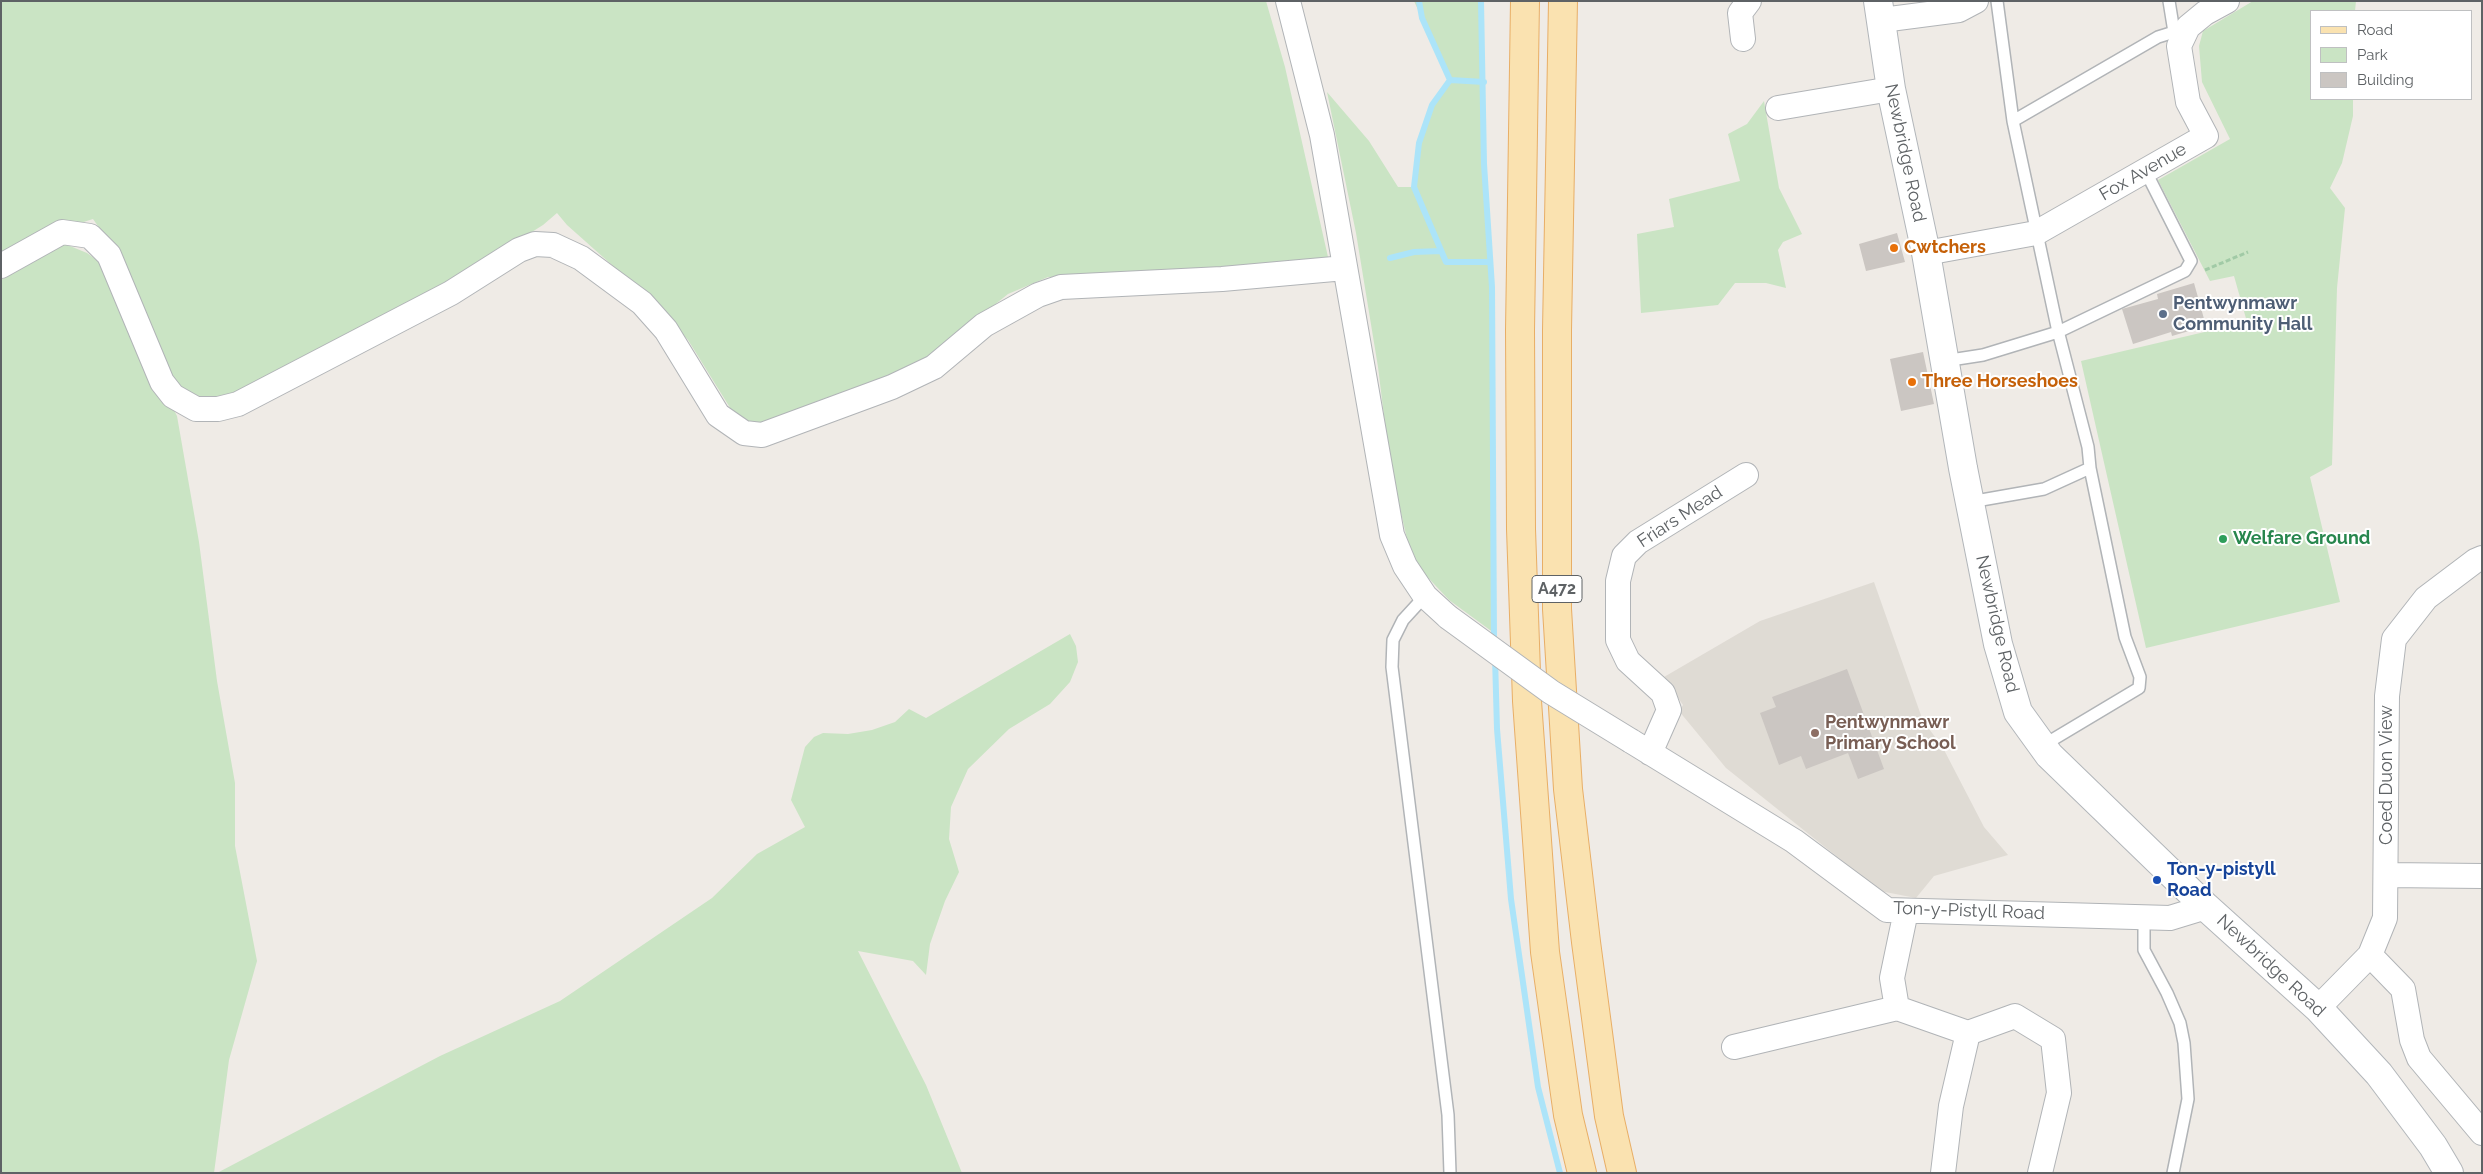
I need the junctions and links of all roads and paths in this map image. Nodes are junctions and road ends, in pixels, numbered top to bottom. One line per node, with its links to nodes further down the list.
1 (1288, 1): 21 (street, Ton-y-Pistyll Road)
2 (1525, 1): 43 (main road, A472)
3 (1563, 1): 44 (main road, A472)
4 (1749, 1): 11 (street)
5 (1976, 1): 9 (street)
6 (1997, 1): 14 (lane)
7 (2169, 1): 10 (lane)
8 (2227, 1): 10 (street)
9 (1880, 11): 12 (street, Newbridge Road)
10 (2181, 30): 14 (lane); 15 (street, Fox Avenue)
11 (1743, 39)
12 (1891, 89): 13 (street); 18 (street, Newbridge Road)
13 (1778, 108)
14 (2013, 122): 16 (lane)
15 (2145, 170): 16 (street, Fox Avenue); 20 (lane)
16 (2036, 233): 18 (street, Fox Avenue); 22 (lane)
17 (2248, 252): 20 (path)
18 (1926, 253): 23 (street, Newbridge Road)
19 (1, 266): 21 (street)
20 (2188, 267): 22 (lane)
21 (1345, 268): 28 (street, Ton-y-Pistyll Road)
22 (2058, 332): 23 (lane); 24 (lane)
23 (1944, 361): 26 (street, Newbridge Road)
24 (2090, 468): 26 (lane); 29 (lane)
25 (1746, 475): 30 (street, Friars Mead)
26 (1970, 502): 29 (street, Newbridge Road)
27 (2482, 558): 31 (street, Coed Duon View)
28 (1425, 596): 30 (street, Ton-y-Pistyll Road, bridge); 42 (lane)
29 (2042, 746): 33 (street, Newbridge Road)
30 (1641, 747): 34 (street, Ton-y-Pistyll Road)
31 (2387, 875): 32 (street); 36 (street, Coed Duon View)
32 (2482, 876)
33 (2206, 907): 35 (street, Ton-y-Pistyll Road); 38 (street, Newbridge Road)
34 (1906, 911): 35 (street, Ton-y-Pistyll Road); 37 (street)
35 (2144, 917): 47 (lane)
36 (2370, 955): 38 (street, Coed Duon View); 41 (street)
37 (1897, 1008): 39 (street); 40 (street)
38 (2318, 1008): 48 (street, Newbridge Road)
39 (1968, 1033): 45 (street); 46 (street)
40 (1734, 1047)
41 (2482, 1133)
42 (1450, 1173)
43 (1582, 1173)
44 (1622, 1173)
45 (1943, 1173)
46 (2040, 1173)
47 (2173, 1173)
48 (2449, 1173)

